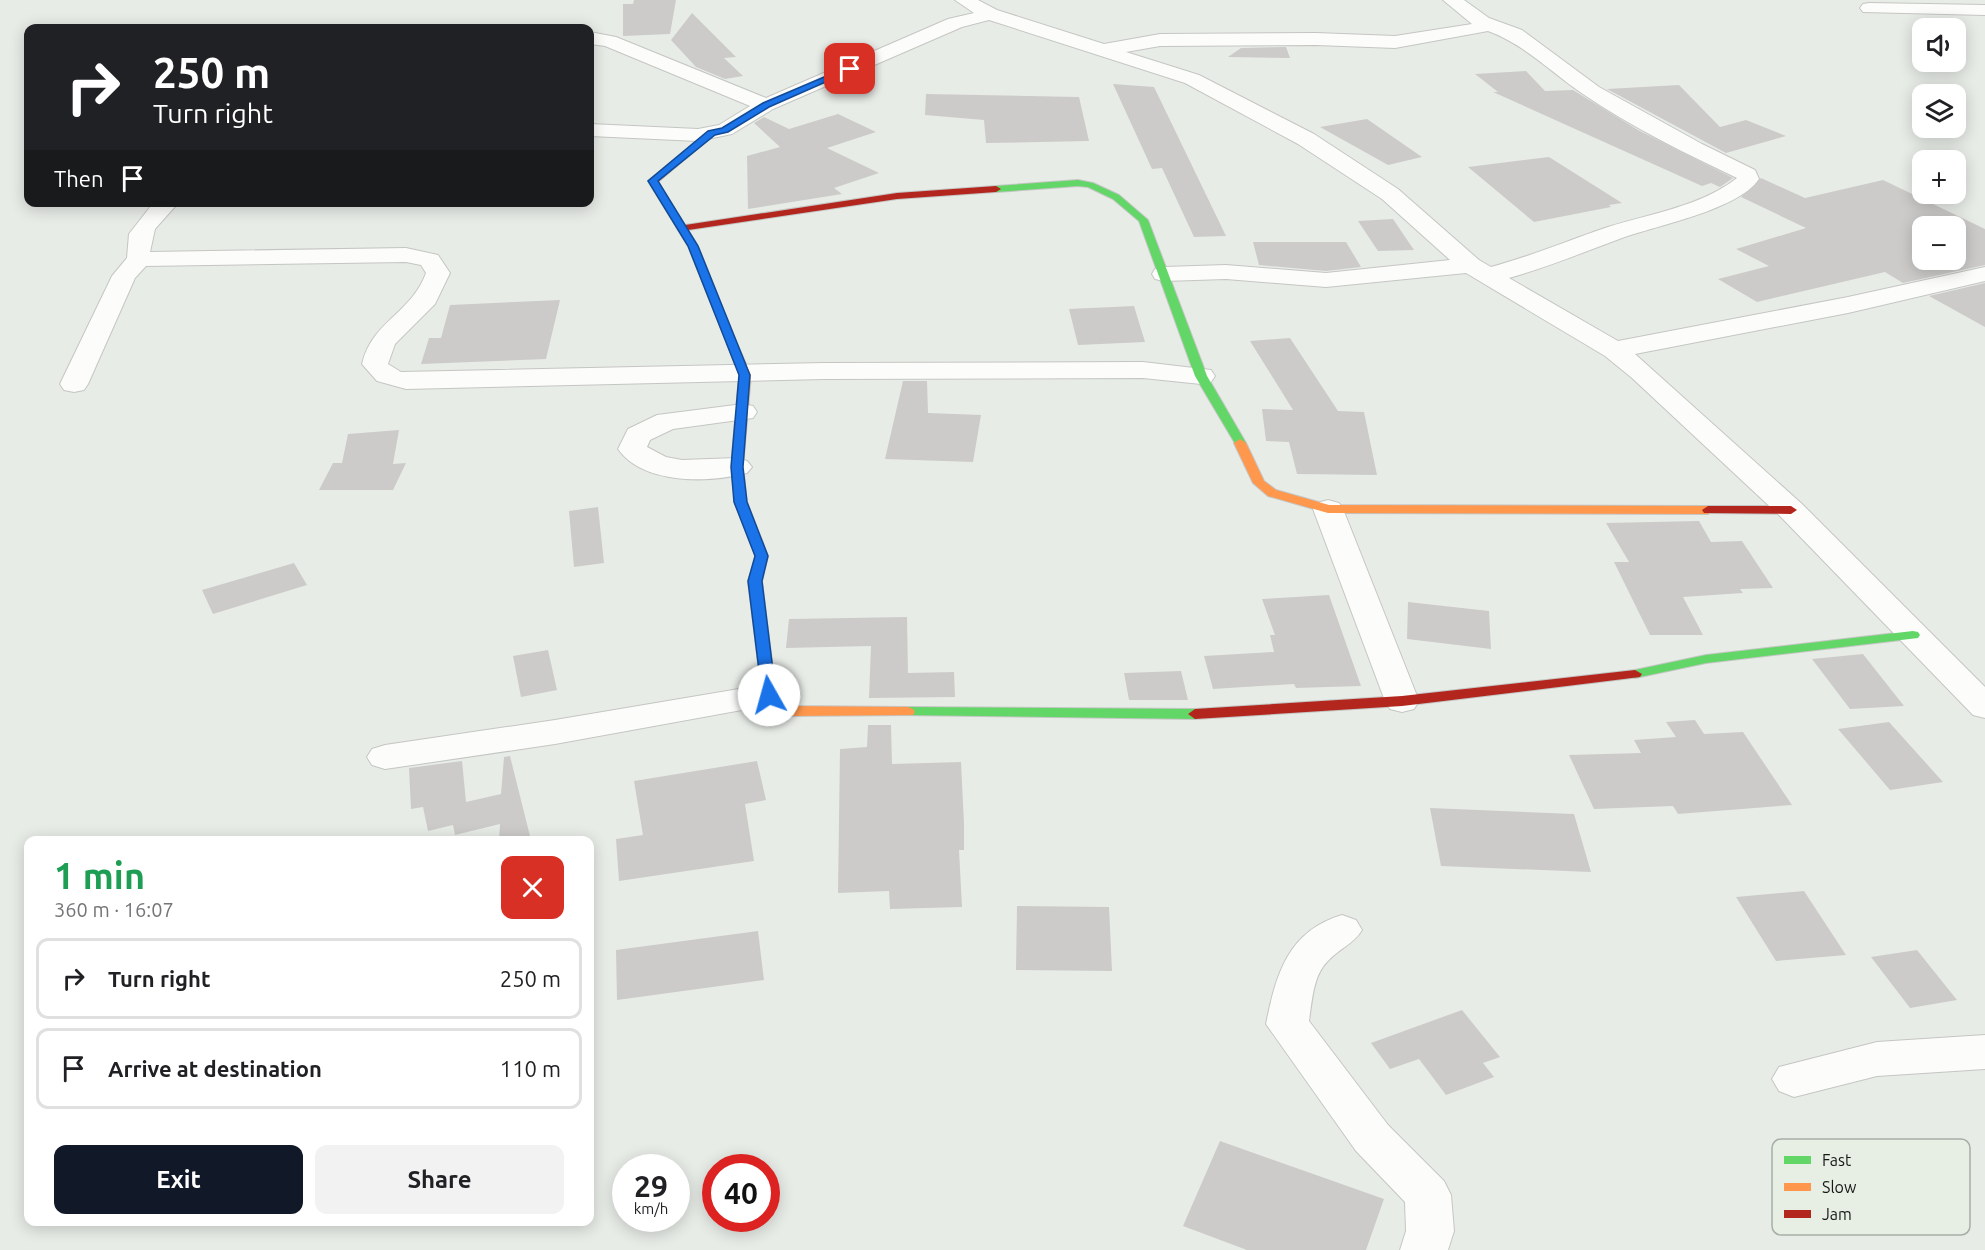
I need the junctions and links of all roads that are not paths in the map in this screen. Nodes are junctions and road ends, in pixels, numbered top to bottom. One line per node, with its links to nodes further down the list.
1 (1452, 0): 5 (street)
2 (978, 5): 7 (street); 8 (street)
3 (1869, 8): 4 (street)
4 (1985, 10)
5 (1482, 22): 7 (street); 14 (street)
6 (594, 39): 8 (street)
7 (1100, 50): 14 (street)
8 (766, 105): 10 (street)
9 (594, 130): 10 (street)
10 (712, 133): 12 (street)
11 (164, 207): 13 (street)
12 (682, 228): 15 (street); 18 (street)
13 (139, 260): 18 (street); 20 (street)
14 (1478, 270): 15 (street); 17 (street)
15 (1164, 274): 19 (street)
16 (1985, 274): 17 (street)
17 (1614, 350): 24 (street)
18 (745, 375): 19 (street); 21 (street)
19 (1201, 376): 23 (street)
20 (74, 384)
21 (743, 412): 22 (street); 22 (street)
22 (737, 467): 26 (street)
23 (1328, 509): 24 (street); 27 (street)
24 (1791, 510): 25 (street)
25 (1913, 635): 27 (street); 28 (street)
26 (769, 695): 27 (street); 29 (street)
27 (1402, 701)
28 (1985, 707)
29 (385, 757)
30 (1342, 930): 33 (street)
31 (1985, 1052): 32 (street)
32 (1794, 1079)
33 (1424, 1250)

